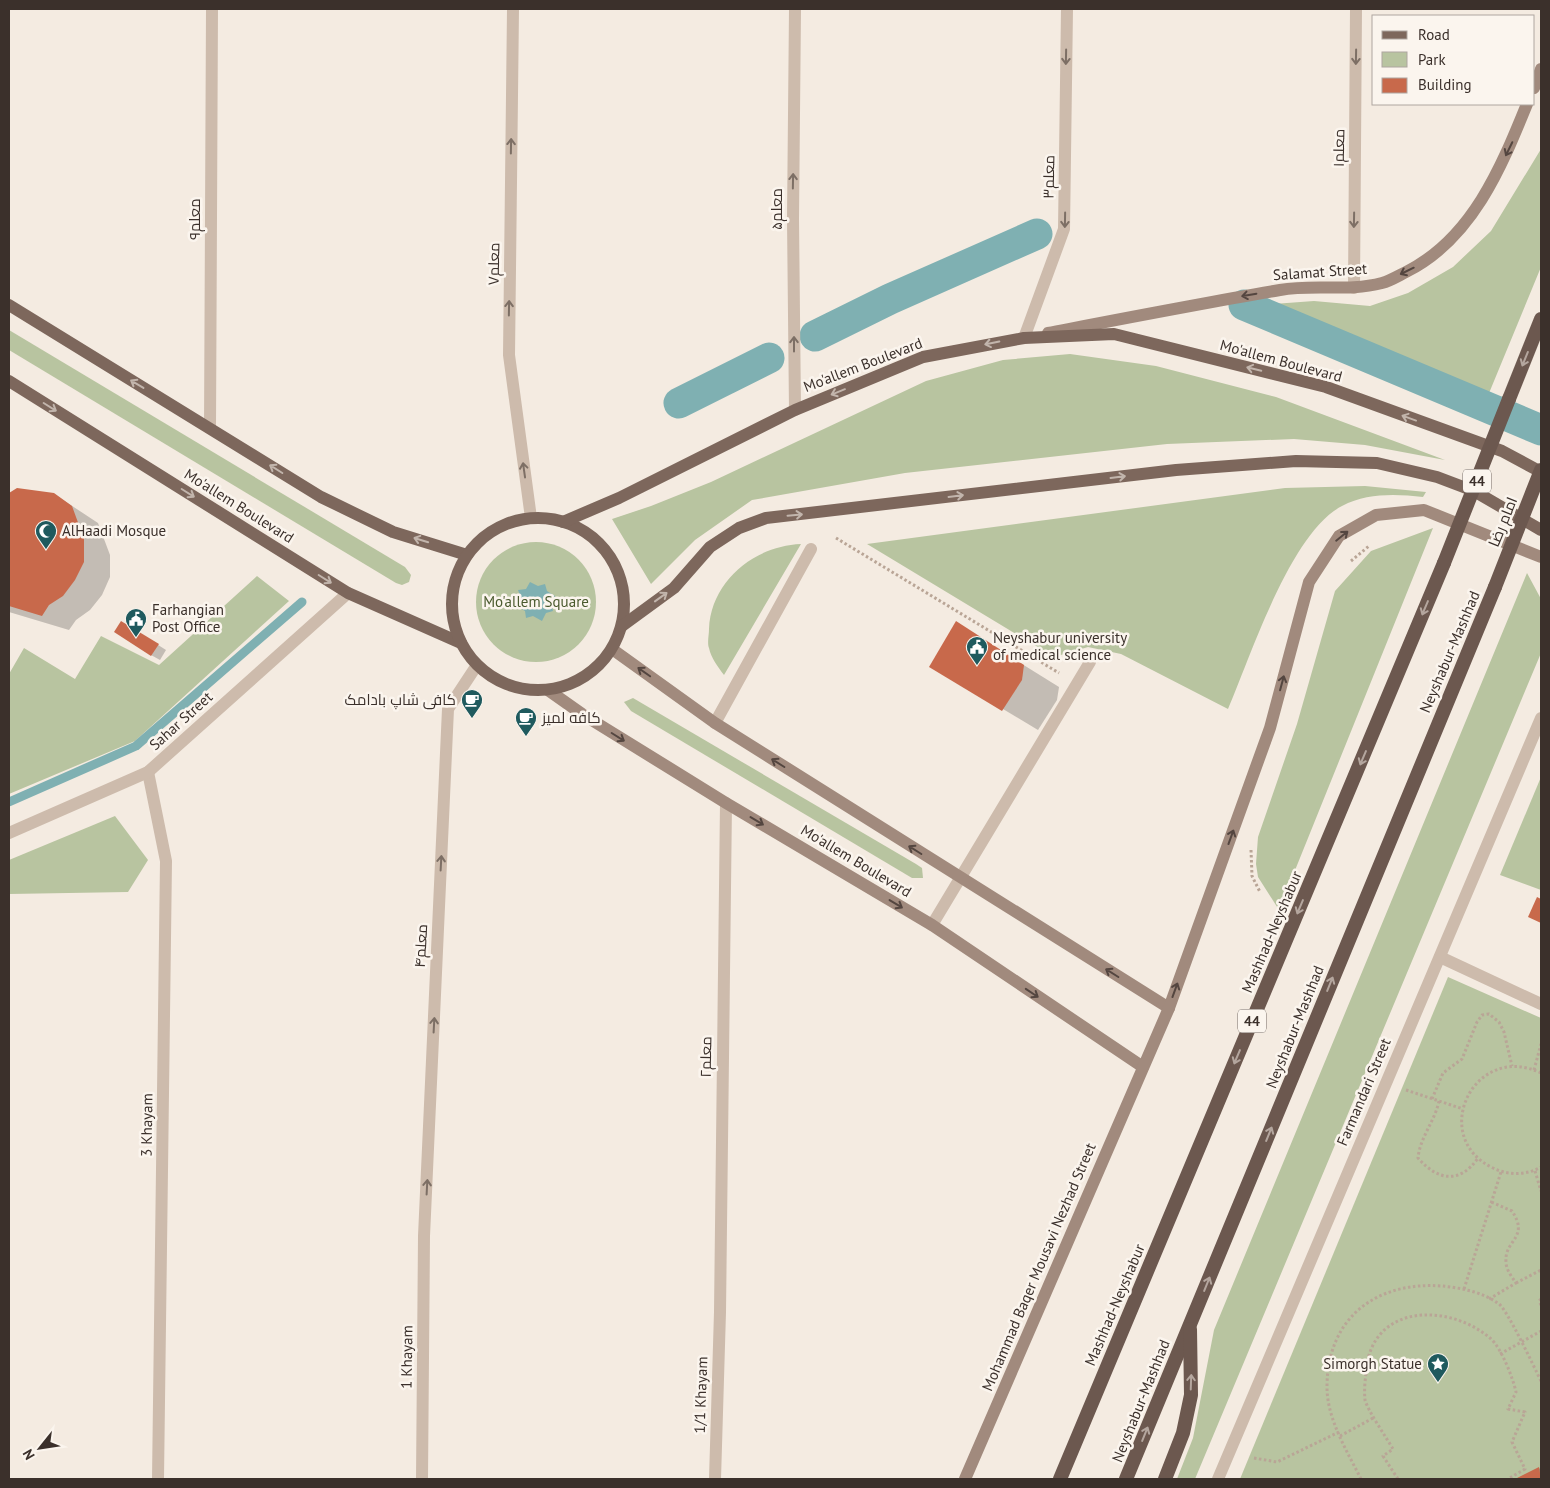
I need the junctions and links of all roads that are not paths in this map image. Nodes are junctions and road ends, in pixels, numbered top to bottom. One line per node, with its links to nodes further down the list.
1 (212, 9): 15 (street, معلم۹)
2 (513, 9): 17 (street, معلم۷, one-way to 2)
3 (795, 9): 14 (street, معلم۵, one-way to 3)
4 (1067, 9): 12 (street, معلم۳, one-way to 12)
5 (1356, 9): 9 (street, معلم۱, one-way to 9)
6 (1541, 69): 7 (main road)
7 (1535, 85)
8 (1527, 105): 9 (main road, Salamat Street, one-way to 9)
9 (1354, 288): 12 (main road, Salamat Street, one-way to 12)
10 (9, 305): 15 (main road, one-way to 10)
11 (1541, 319): 49 (highway, Mashhad-Neyshabur / 44, one-way to 49, bridge)
12 (1024, 338): 14 (main road, Mo'allem Boulevard, one-way to 14); 16 (main road, Mo'allem Boulevard, one-way to 12)
13 (9, 381): 24 (main road, Mo'allem Boulevard, one-way to 24)
14 (795, 410): 18 (main road, Mo'allem Boulevard)
15 (210, 428): 21 (main road, one-way to 15)
16 (1541, 471): 23 (highway, امام رضا, bridge)
17 (531, 518): 18 (main road); 21 (main road)
18 (563, 522): 25 (main road)
19 (1541, 530): 25 (main road, one-way to 19)
20 (812, 549): 32 (street)
21 (468, 554): 26 (main road)
22 (1541, 557): 40 (main road, Mohammad Baqer Mousavi Nezhad Street, one-way to 22)
23 (1494, 587): 44 (highway, Neyshabur-Mashhad, one-way to 23)
24 (348, 593): 26 (main road, Mo'allem Boulevard); 33 (street, Sahar Street)
25 (622, 626): 27 (main road)
26 (461, 643): 29 (main road)
27 (612, 649): 30 (main road); 32 (main road, one-way to 27)
28 (1090, 662): 36 (street)
29 (477, 665): 30 (main road); 42 (street, معلم۴, one-way to 29)
30 (548, 690): 34 (main road, Mo'allem Boulevard, one-way to 34)
31 (1541, 718): 38 (street, Farmandari Street)
32 (716, 723): 36 (main road, one-way to 32)
33 (148, 772): 35 (street, Sahar Street); 45 (street, 3 Khayam)
34 (726, 803): 37 (main road, Mo'allem Boulevard, one-way to 37); 43 (street, معلم۲)
35 (9, 832)
36 (960, 879): 37 (street); 40 (main road, one-way to 36)
37 (932, 925): 41 (main road, Mo'allem Boulevard, one-way to 41)
38 (1440, 957): 39 (street); 52 (street, Farmandari Street)
39 (1541, 1004)
40 (1169, 1008): 41 (main road, Mohammad Baqer Mousavi Nezhad Street)
41 (1143, 1067): 48 (main road, Mohammad Baqer Mousavi Nezhad Street)
42 (424, 1236): 46 (street, 1 Khayam)
43 (720, 1312): 47 (street, 1/1 Khayam)
44 (1190, 1324): 50 (highway, Neyshabur-Mashhad, one-way to 44); 51 (highway, one-way to 44)
45 (158, 1479)
46 (422, 1479)
47 (715, 1479)
48 (965, 1479)
49 (1060, 1479)
50 (1126, 1479)
51 (1165, 1479)
52 (1218, 1479)

